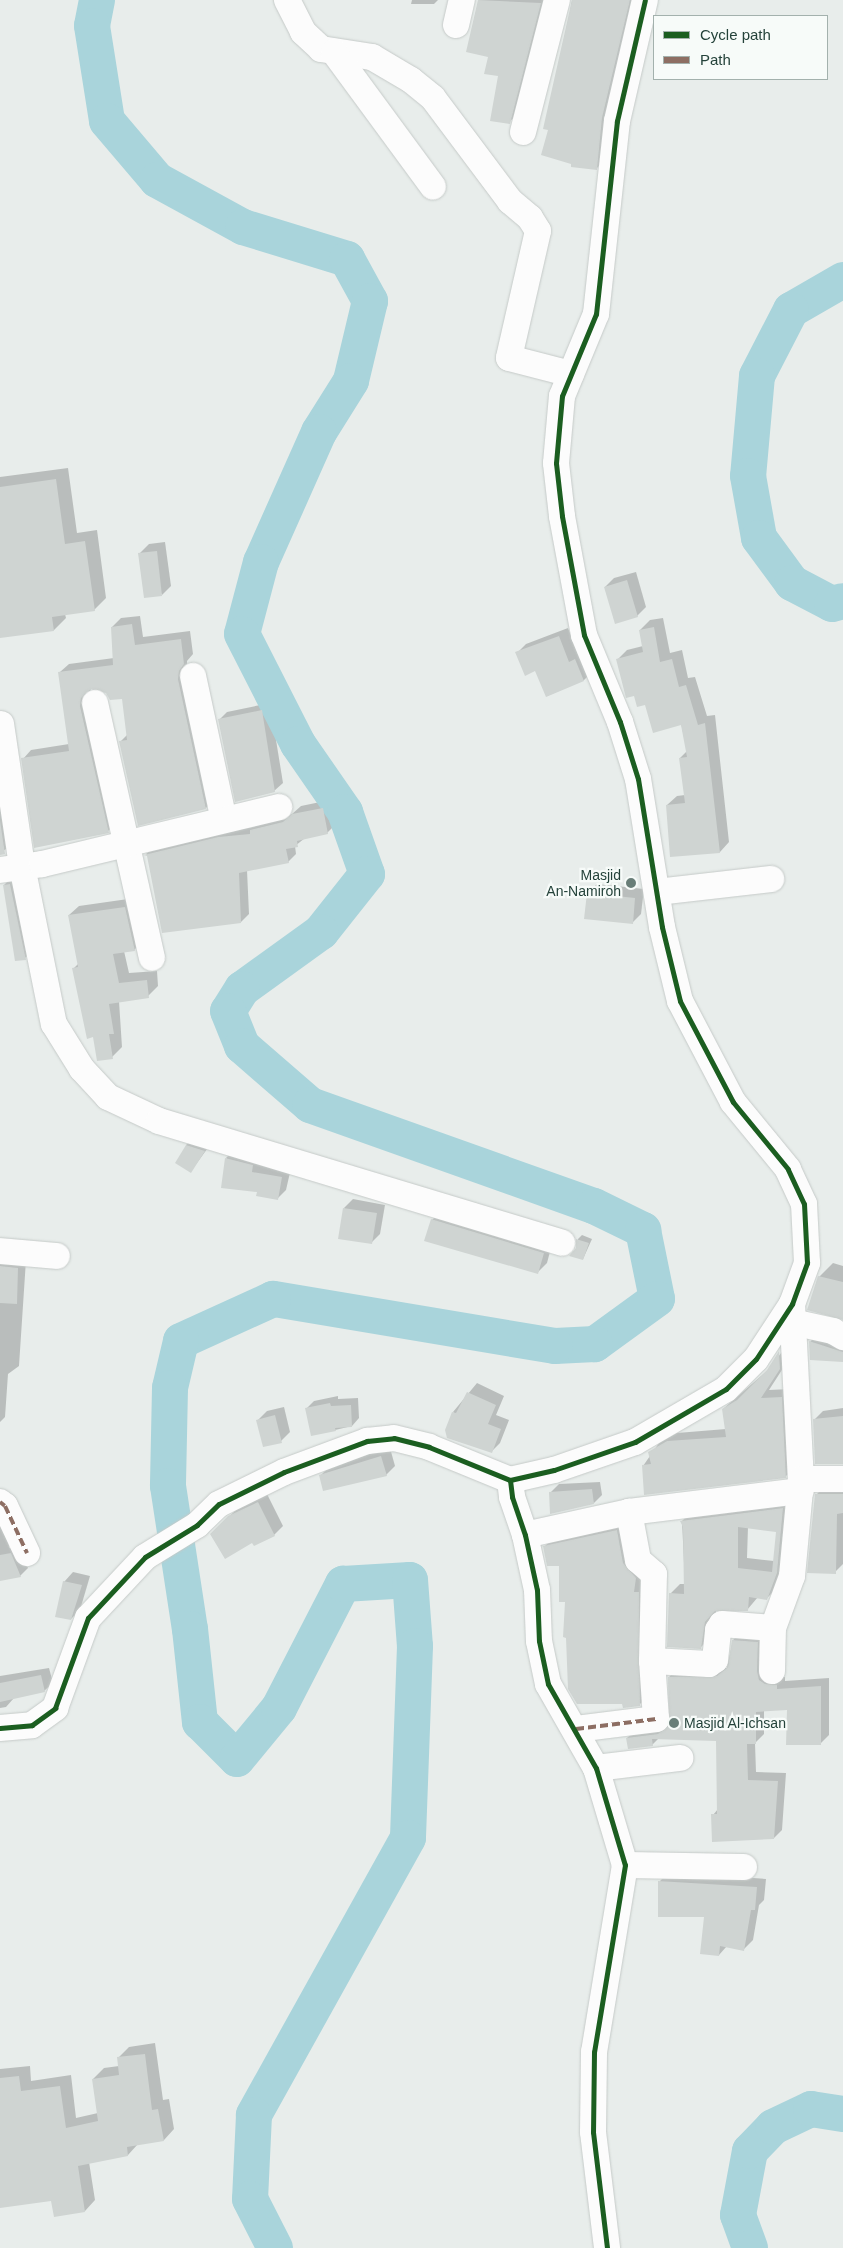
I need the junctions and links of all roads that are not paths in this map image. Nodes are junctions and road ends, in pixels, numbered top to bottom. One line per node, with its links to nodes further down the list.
1 (287, 0): 6 (street)
2 (462, 0): 5 (street)
3 (557, 0): 7 (street)
4 (645, 0): 9 (street)
5 (456, 26)
6 (334, 52): 8 (street); 9 (street)
7 (523, 132)
8 (433, 187)
9 (571, 374): 18 (street)
10 (193, 676): 14 (street)
11 (95, 704): 15 (street)
12 (1, 724): 16 (street)
13 (279, 807): 14 (street)
14 (224, 820): 15 (street)
15 (124, 844): 16 (street); 19 (street)
16 (11, 868): 20 (street)
17 (772, 879): 18 (street)
18 (657, 892): 23 (street)
19 (152, 958)
20 (562, 1243)
21 (0, 1251): 22 (street)
22 (58, 1256)
23 (792, 1313): 24 (street); 26 (street); 27 (street)
24 (843, 1337)
25 (843, 1479): 27 (street)
26 (510, 1480): 30 (street); 35 (street)
27 (801, 1485): 29 (street); 32 (street)
28 (0, 1502): 31 (street)
29 (629, 1512): 30 (street); 33 (street)
30 (525, 1535): 36 (street)
31 (27, 1553)
32 (773, 1628): 33 (street); 34 (street)
33 (652, 1661): 36 (street)
34 (772, 1671)
35 (0, 1728)
36 (576, 1729): 38 (street)
37 (680, 1758): 38 (street)
38 (596, 1768): 39 (street)
39 (626, 1865): 40 (street); 41 (street)
40 (744, 1867)
41 (607, 2248)

